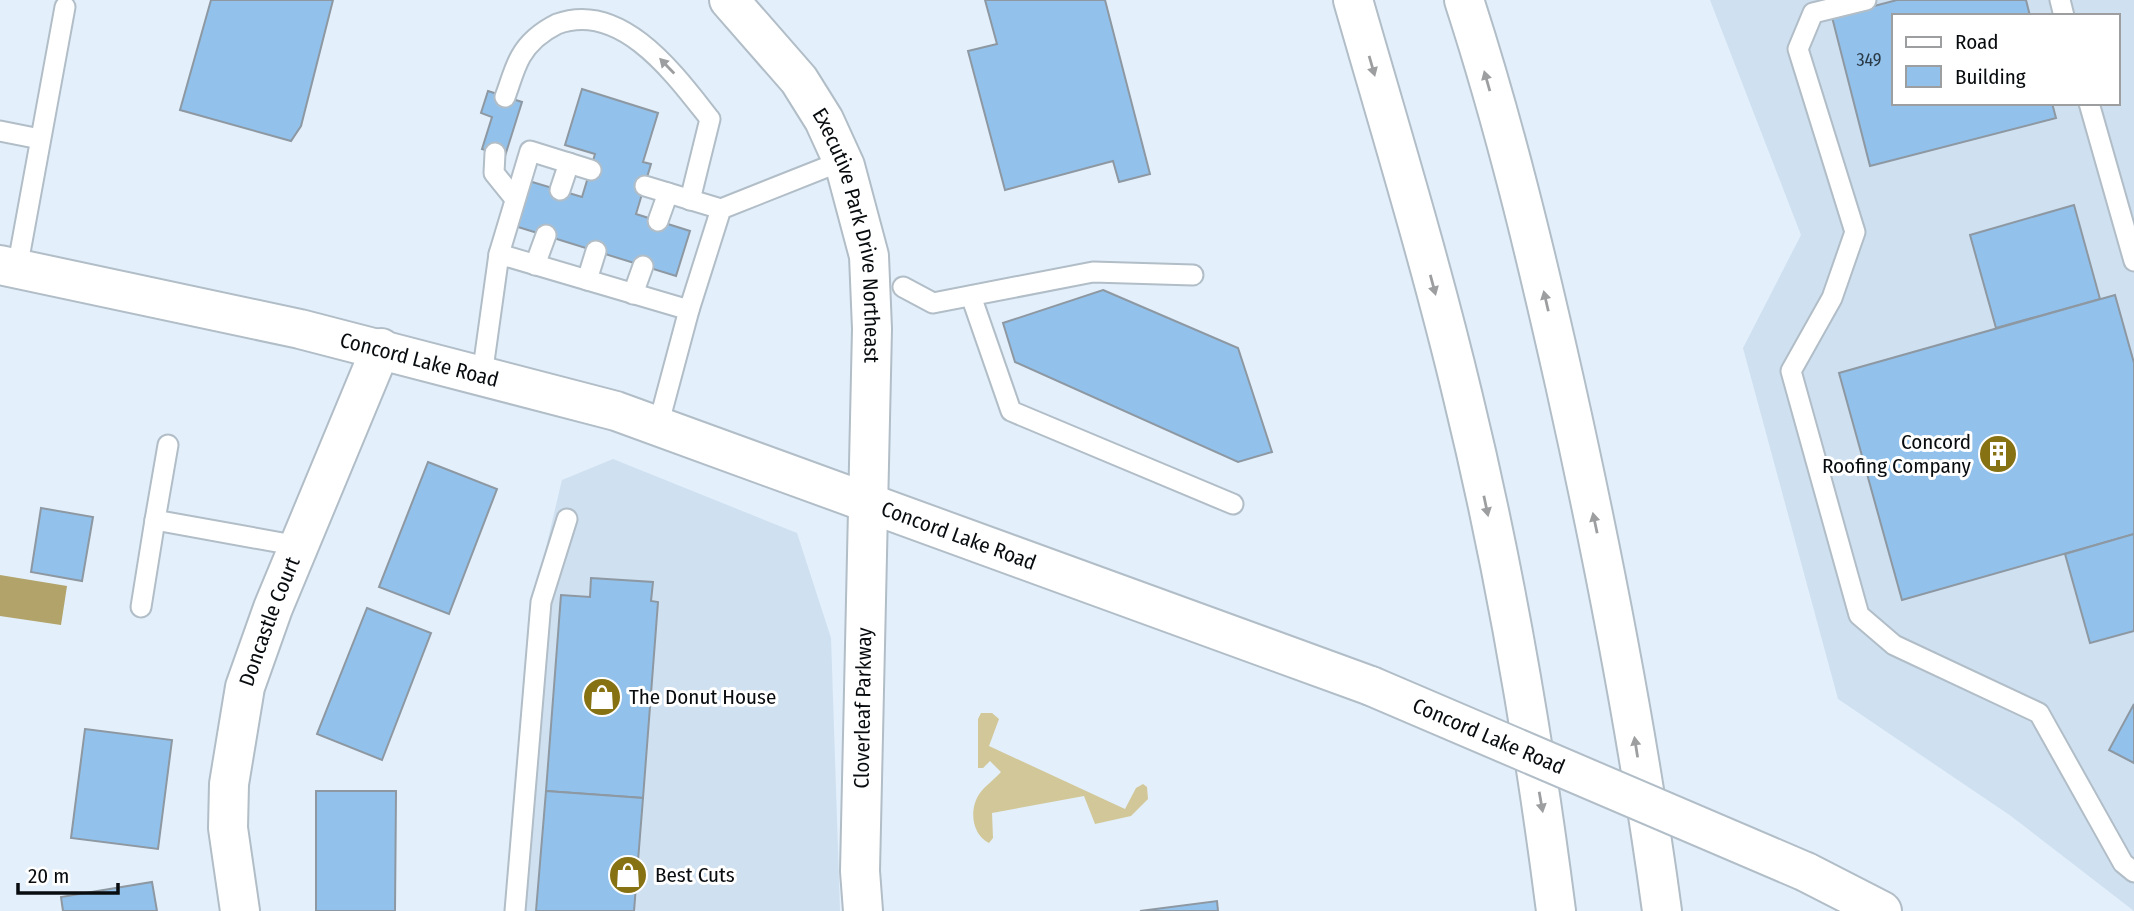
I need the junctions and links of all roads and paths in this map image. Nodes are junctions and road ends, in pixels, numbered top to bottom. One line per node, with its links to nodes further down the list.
1 (729, 0): 11 (main road, Executive Park Drive Northeast)
2 (1353, 0): 48 (main road, one-way to 48)
3 (1464, 0): 49 (main road, one-way to 3)
4 (1866, 0): 44 (lane)
5 (65, 7): 9 (lane)
6 (505, 97): 18 (lane, one-way to 6)
7 (2090, 105): 24 (lane)
8 (0, 131): 9 (lane)
9 (40, 139): 27 (lane)
10 (495, 153): 17 (lane)
11 (842, 161): 19 (lane); 38 (main road, Executive Park Drive Northeast)
12 (569, 163): 13 (lane); 15 (lane); 17 (lane)
13 (591, 170)
14 (645, 186): 16 (lane)
15 (560, 190)
16 (667, 193): 18 (lane); 20 (lane)
17 (515, 199): 23 (lane)
18 (690, 200): 19 (lane)
19 (722, 209): 33 (lane)
20 (658, 221)
21 (546, 235): 25 (lane)
22 (596, 251): 29 (lane)
23 (499, 254): 25 (lane); 35 (lane)
24 (2134, 261)
25 (535, 265): 29 (lane)
26 (643, 265): 31 (lane)
27 (8, 267): 34 (main road, Concord Lake Road)
28 (1193, 275): 32 (lane)
29 (587, 280): 31 (lane)
30 (903, 287): 32 (lane)
31 (633, 293): 33 (lane)
32 (971, 296): 39 (lane)
33 (689, 310): 36 (lane)
34 (381, 348): 35 (main road, Concord Lake Road); 42 (main road, Doncastle Court)
35 (482, 376): 36 (main road, Concord Lake Road)
36 (658, 426): 38 (main road, Concord Lake Road)
37 (168, 445): 41 (lane)
38 (866, 504): 47 (main road, Cloverleaf Parkway); 50 (main road, Concord Lake Road, bridge)
39 (1233, 504)
40 (567, 519): 46 (lane)
41 (155, 520): 42 (lane); 43 (lane)
42 (299, 546): 45 (main road, Doncastle Court)
43 (141, 607)
44 (2134, 872)
45 (240, 911)
46 (515, 911)
47 (863, 911)
48 (1556, 911)
49 (1661, 911)
50 (1882, 911)

